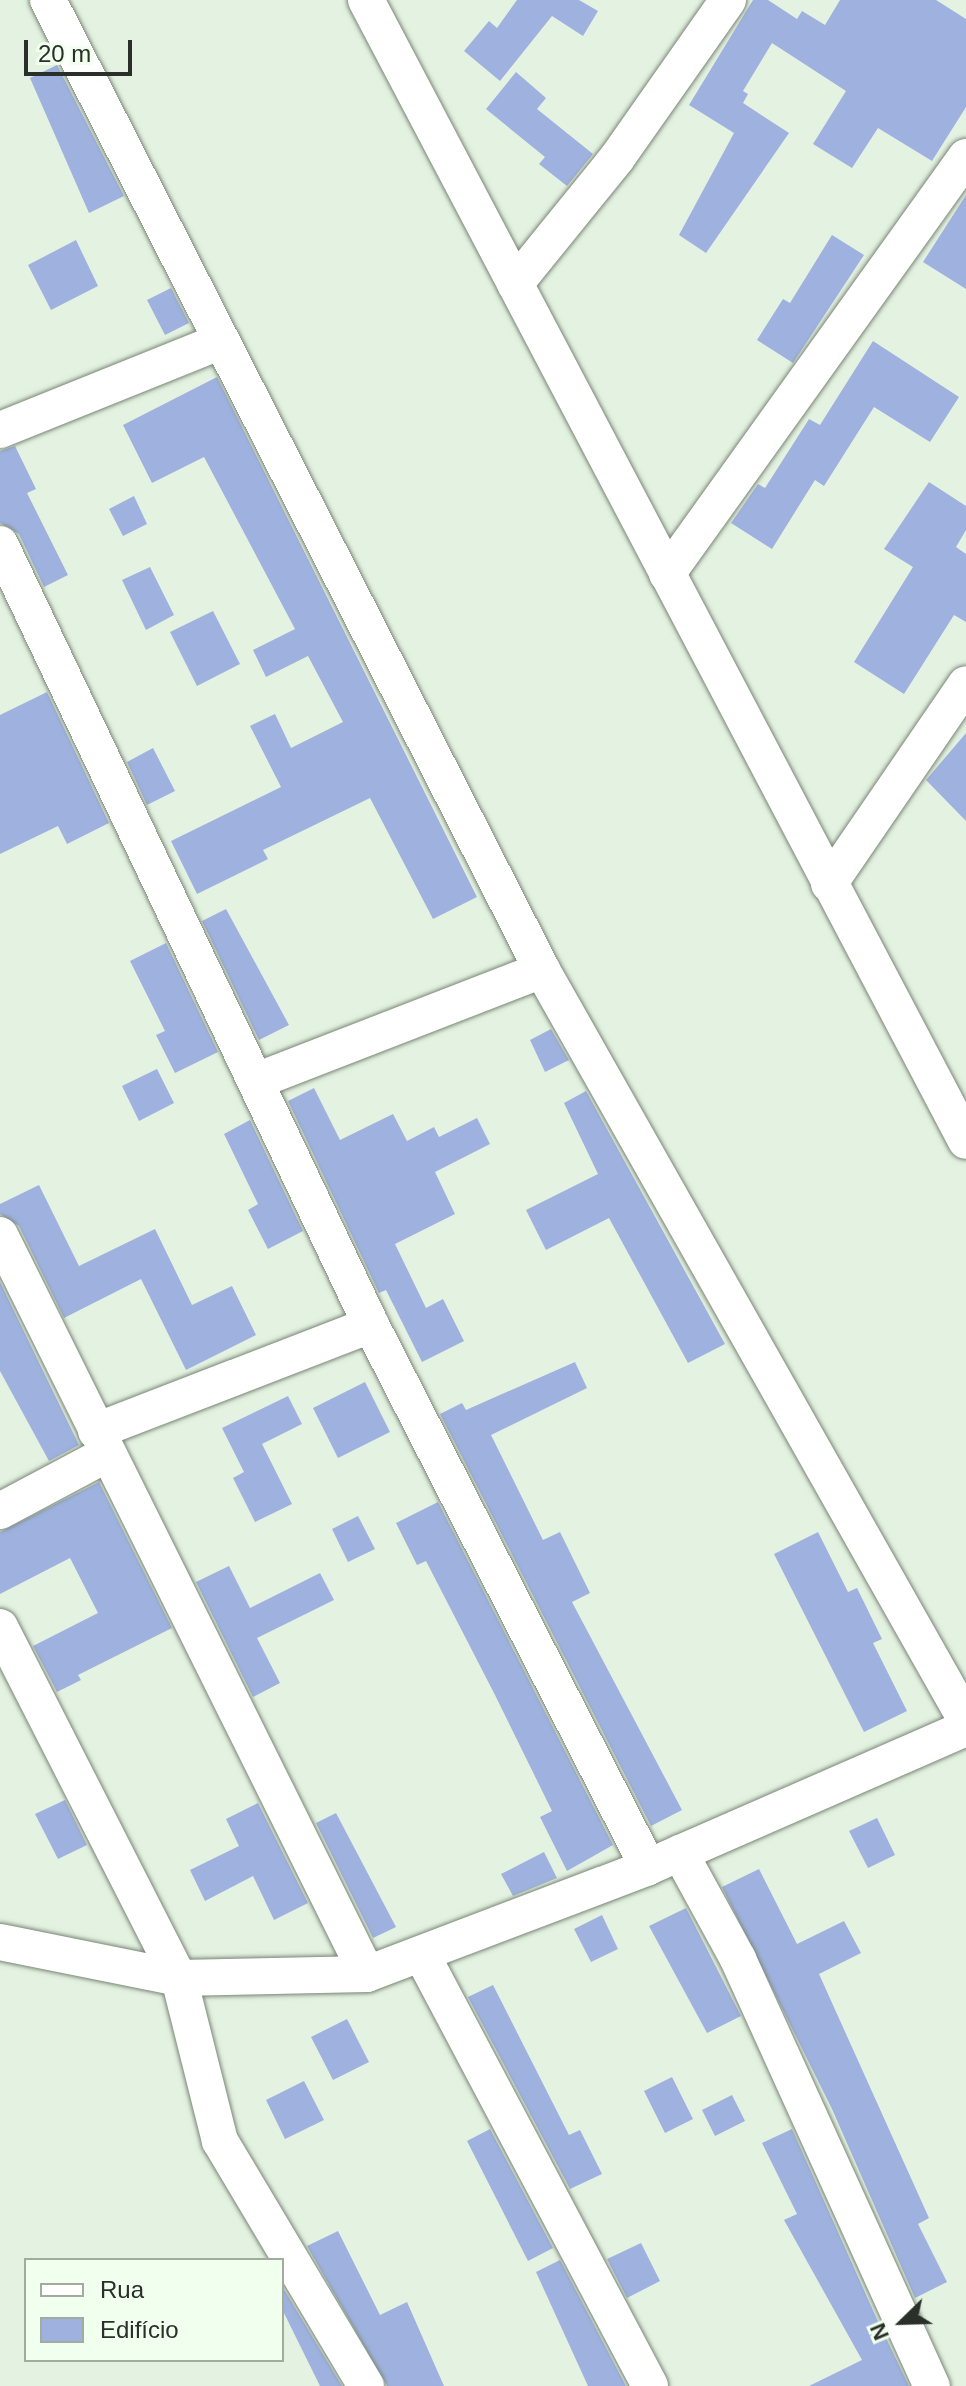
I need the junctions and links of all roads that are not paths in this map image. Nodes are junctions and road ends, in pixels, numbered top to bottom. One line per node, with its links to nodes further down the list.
1 (48, 0): 6 (street)
2 (728, 0): 5 (street)
3 (369, 2): 5 (street)
4 (966, 157): 9 (street)
5 (515, 284): 9 (street)
6 (221, 341): 7 (street); 12 (street)
7 (0, 430)
8 (0, 544): 13 (street)
9 (667, 574): 11 (street)
10 (966, 684): 11 (street)
11 (829, 884): 14 (street)
12 (542, 970): 13 (street); 21 (street)
13 (256, 1081): 17 (street)
14 (954, 1089): 15 (street)
15 (966, 1141)
16 (0, 1235): 18 (street)
17 (371, 1325): 18 (street); 23 (street)
18 (101, 1443): 19 (street); 26 (street)
19 (0, 1511)
20 (0, 1627): 27 (street)
21 (966, 1720)
22 (966, 1728): 23 (street)
23 (664, 1860): 25 (street); 30 (street)
24 (0, 1942): 27 (street)
25 (423, 1957): 26 (street); 29 (street)
26 (367, 1974): 27 (street)
27 (179, 1978): 28 (street)
28 (366, 2386)
29 (650, 2386)
30 (932, 2386)

